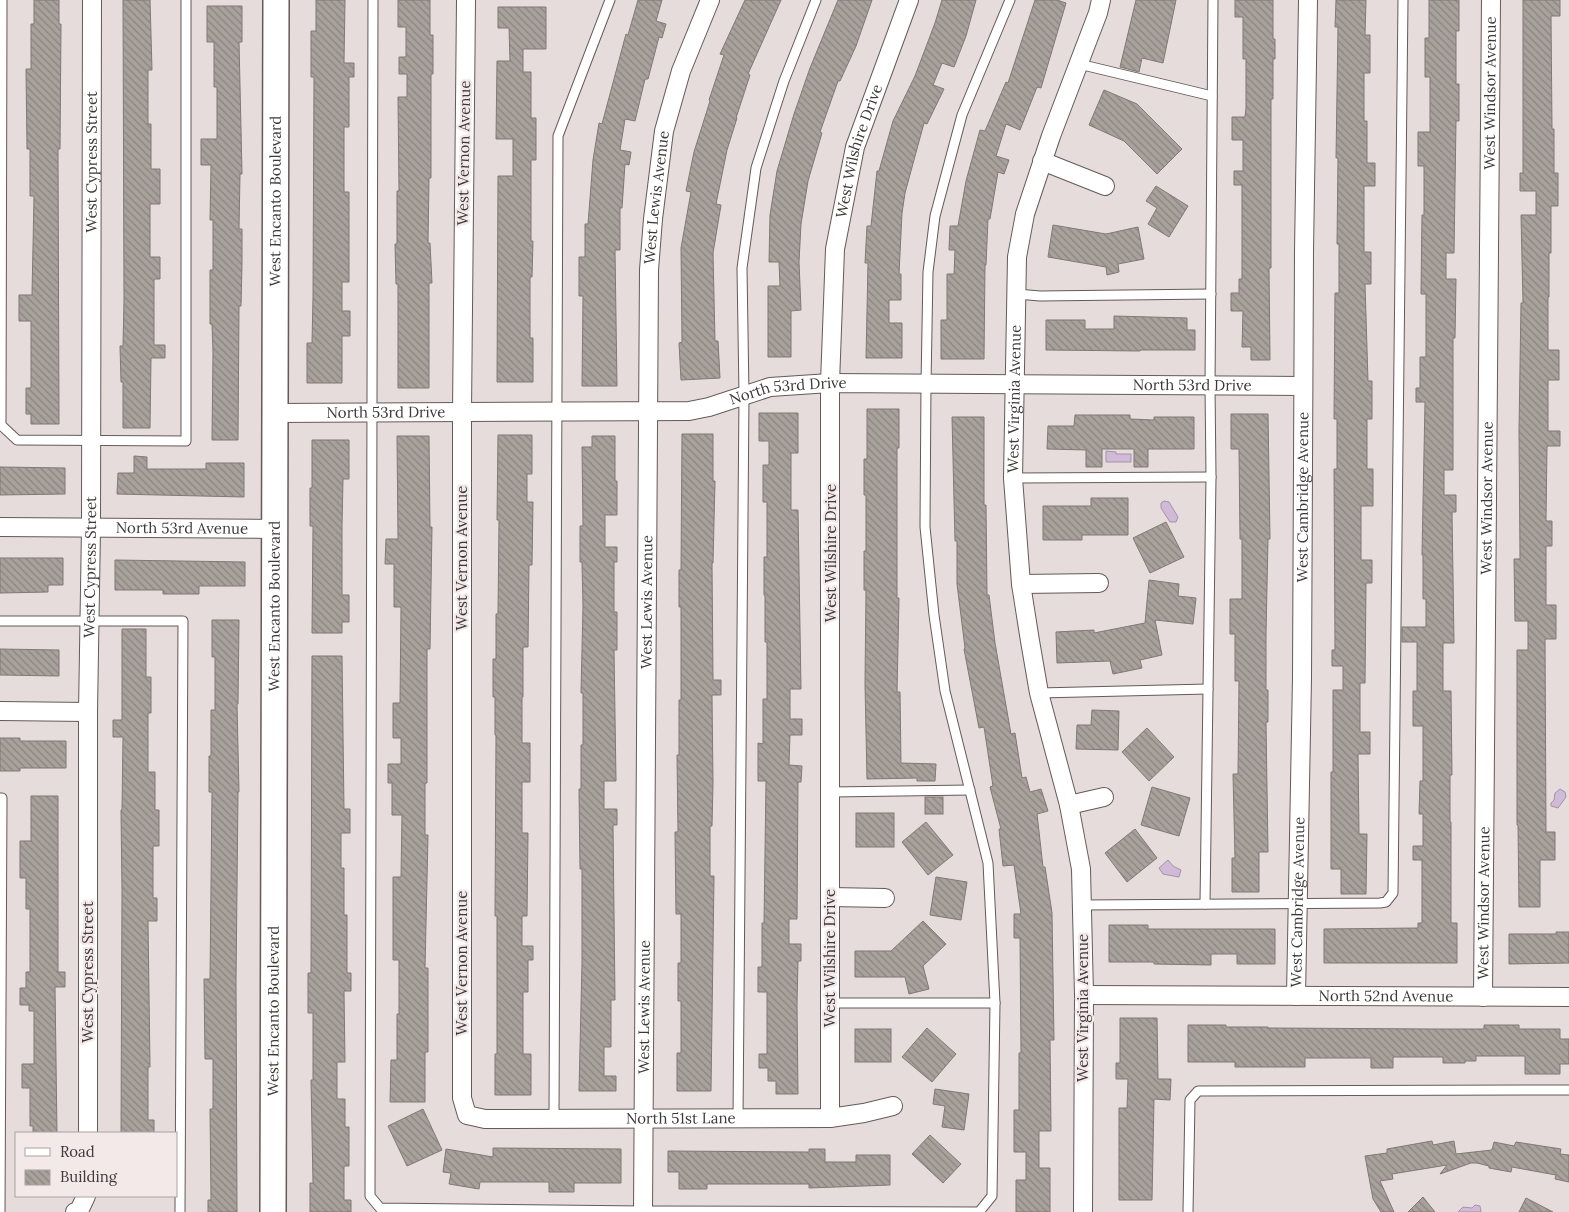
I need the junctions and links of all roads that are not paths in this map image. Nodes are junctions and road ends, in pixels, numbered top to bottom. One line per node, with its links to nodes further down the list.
1 (2, 0): 34 (lane)
2 (92, 0): 34 (street, West Cypress Street)
3 (186, 0): 34 (lane)
4 (276, 0): 32 (street, West Encanto Boulevard)
5 (373, 0): 33 (lane)
6 (466, 0): 31 (street, West Vernon Avenue)
7 (610, 0): 29 (lane)
8 (710, 0): 30 (street, West Lewis Avenue)
9 (816, 0): 28 (lane)
10 (910, 0): 23 (street, West Wilshire Drive)
11 (1010, 0): 24 (lane)
12 (1101, 0): 17 (street, West Virginia Avenue)
13 (1213, 0): 18 (lane)
14 (1308, 0): 27 (street, West Cambridge Avenue)
15 (1403, 0): 56 (lane)
16 (1491, 0): 60 (street, West Windsor Avenue)
17 (1079, 64): 18 (lane); 19 (street, West Virginia Avenue)
18 (1212, 96): 22 (lane)
19 (1042, 162): 20 (street); 21 (street, West Virginia Avenue)
20 (1105, 186)
21 (1017, 294): 22 (lane); 25 (street, West Virginia Avenue)
22 (1211, 294): 26 (lane)
23 (830, 383): 24 (street, North 53rd Drive); 28 (street, North 53rd Drive); 49 (street, West Wilshire Drive)
24 (926, 384): 25 (street, North 53rd Drive); 48 (lane)
25 (1015, 385): 26 (street, North 53rd Drive); 36 (street, West Virginia Avenue)
26 (1210, 386): 27 (street, North 53rd Drive); 35 (lane)
27 (1303, 386): 56 (street, West Cambridge Avenue)
28 (744, 395): 30 (street, North 53rd Drive); 70 (lane)
29 (556, 410): 30 (street, North 53rd Drive); 31 (street, North 53rd Drive); 67 (lane)
30 (649, 411): 69 (street, West Lewis Avenue)
31 (462, 412): 33 (street, North 53rd Drive); 66 (street, West Vernon Avenue)
32 (275, 413): 33 (street, North 53rd Drive); 39 (street, West Encanto Boulevard)
33 (372, 413): 75 (lane)
34 (91, 441): 38 (street, West Cypress Street)
35 (1211, 477): 36 (lane); 44 (lane)
36 (1013, 478): 41 (street, West Virginia Avenue)
37 (0, 527): 38 (street, North 53rd Avenue)
38 (91, 528): 39 (street, North 53rd Avenue); 43 (street, West Cypress Street)
39 (275, 529): 74 (street, West Encanto Boulevard)
40 (1099, 583): 41 (street)
41 (1021, 584): 45 (street, West Virginia Avenue)
42 (0, 621): 43 (lane)
43 (88, 622): 47 (street, West Cypress Street); 73 (lane)
44 (1208, 689): 45 (lane); 55 (lane)
45 (1039, 693): 52 (street, West Virginia Avenue)
46 (0, 711): 47 (street)
47 (88, 712): 71 (street, West Cypress Street)
48 (970, 790): 49 (lane); 63 (lane)
49 (831, 792): 53 (street, West Wilshire Drive)
50 (1104, 797): 52 (street)
51 (0, 798): 72 (lane)
52 (1069, 805): 57 (street, West Virginia Avenue)
53 (830, 897): 54 (street); 62 (street, West Wilshire Drive)
54 (885, 898)
55 (1205, 904): 56 (lane); 57 (lane)
56 (1299, 904): 59 (street, West Cambridge Avenue)
57 (1083, 906): 58 (street, West Virginia Avenue)
58 (1084, 996): 59 (street, North 52nd Avenue); 76 (street, West Virginia Avenue)
59 (1296, 996): 60 (street, North 52nd Avenue)
60 (1483, 996): 61 (street, North 52nd Avenue)
61 (1569, 997)
62 (830, 1003): 63 (lane); 68 (street, West Wilshire Drive)
63 (995, 1003): 75 (lane)
64 (1569, 1090): 77 (lane)
65 (893, 1106): 68 (street, North 51st Lane)
66 (467, 1115): 67 (street, North 51st Lane)
67 (554, 1118): 69 (street, North 51st Lane)
68 (830, 1118): 70 (street, North 51st Lane)
69 (644, 1119): 70 (street, North 51st Lane); 75 (street, West Lewis Avenue)
70 (738, 1119)
71 (88, 1132)
72 (0, 1212)
73 (180, 1212)
74 (273, 1212)
75 (643, 1212)
76 (1083, 1212)
77 (1188, 1212)

